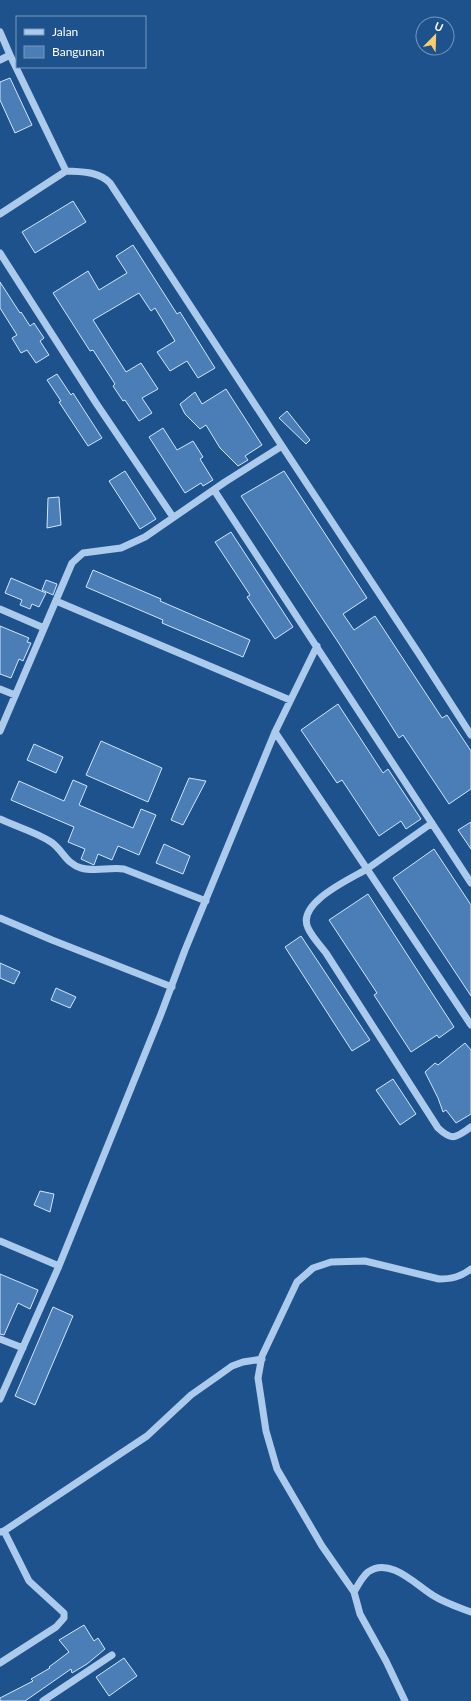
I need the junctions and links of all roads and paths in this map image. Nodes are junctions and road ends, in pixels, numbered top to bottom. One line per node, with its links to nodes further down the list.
1 (0, 32): 2 (street)
2 (10, 55): 3 (street); 4 (street)
3 (0, 60)
4 (16, 67)
5 (16, 68): 6 (street)
6 (66, 171): 7 (street); 9 (street)
7 (0, 214)
8 (0, 253): 11 (street)
9 (282, 446): 10 (street); 21 (street)
10 (214, 490): 11 (street); 15 (street)
11 (173, 517): 12 (street)
12 (56, 601): 14 (street); 18 (street)
13 (0, 609): 14 (street)
14 (44, 628): 17 (street)
15 (317, 646): 18 (street); 23 (street)
16 (0, 689): 17 (street)
17 (15, 695): 19 (street)
18 (290, 700): 20 (street)
19 (0, 731)
20 (275, 732): 24 (street); 26 (street)
21 (471, 735)
22 (0, 819): 26 (street)
23 (432, 823): 24 (street); 25 (street)
24 (367, 869): 29 (street); 30 (street)
25 (471, 883)
26 (206, 901): 28 (street)
27 (0, 918): 28 (street)
28 (172, 987): 32 (street)
29 (471, 1025)
30 (471, 1127)
31 (0, 1241): 32 (street)
32 (60, 1266): 35 (street)
33 (471, 1269): 36 (street)
34 (0, 1339): 35 (street)
35 (23, 1348): 37 (street)
36 (262, 1359): 38 (street); 39 (street)
37 (0, 1399)
38 (2, 1532): 42 (street)
39 (354, 1592): 40 (street); 44 (street)
40 (471, 1612)
41 (112, 1655): 43 (street)
42 (0, 1663)
43 (43, 1701)
44 (405, 1701)

